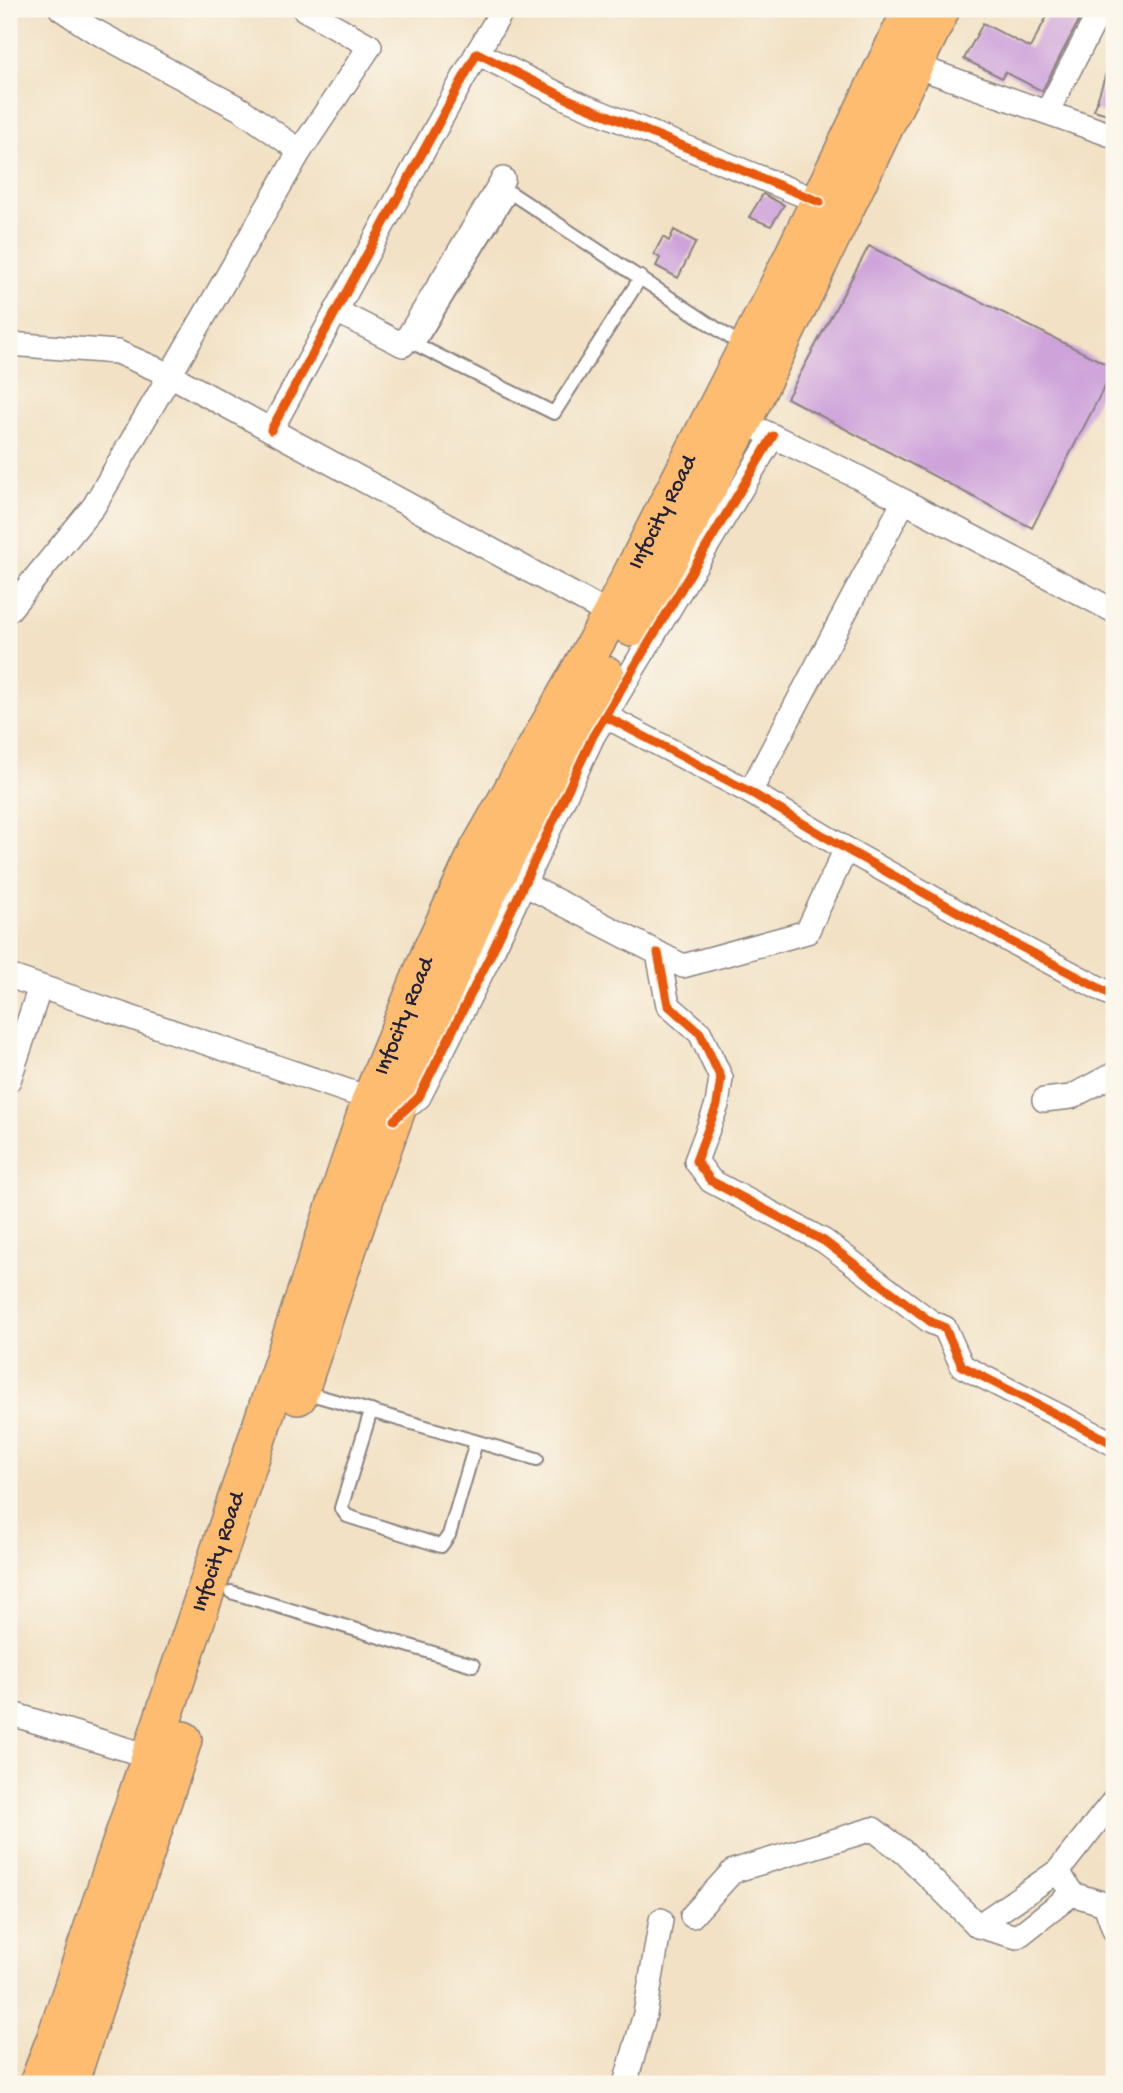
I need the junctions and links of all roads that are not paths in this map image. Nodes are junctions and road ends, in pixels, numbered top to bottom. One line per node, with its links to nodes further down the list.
1 (61, 9): 12 (street)
2 (304, 9): 12 (street)
3 (503, 9): 8 (street)
4 (912, 9): 14 (main road, Infocity Road)
5 (941, 9): 9 (main road, Infocity Road)
6 (956, 9): 9 (street)
7 (1101, 9): 10 (street)
8 (477, 53): 14 (street); 16 (street)
9 (921, 68): 10 (street); 20 (main road, Infocity Road)
10 (1047, 112): 11 (street)
11 (1114, 135)
12 (300, 151): 19 (street)
13 (503, 178): 16 (street)
14 (820, 202): 18 (main road, Infocity Road)
15 (641, 277): 15 (lane); 18 (lane)
16 (336, 311): 21 (street)
17 (9, 344): 19 (street)
18 (746, 348): 25 (main road, Infocity Road)
19 (170, 376): 21 (street); 23 (street)
20 (757, 429): 22 (street); 26 (street); 27 (main road, Infocity Road)
21 (271, 430): 25 (street)
22 (904, 501): 24 (street); 28 (street)
23 (9, 610)
24 (1114, 611)
25 (611, 615): 27 (main road, Infocity Road)
26 (605, 716): 28 (street); 30 (street)
27 (538, 770): 38 (main road, Infocity Road)
28 (750, 792): 29 (street)
29 (846, 849): 31 (street); 34 (street)
30 (524, 884): 31 (street); 38 (street)
31 (658, 953): 43 (street)
32 (9, 976): 33 (street)
33 (40, 987): 36 (street); 38 (street)
34 (1114, 996)
35 (1114, 1074): 37 (street)
36 (9, 1080)
37 (1044, 1100)
38 (382, 1109): 39 (main road, Infocity Road)
39 (318, 1298): 40 (main road, Infocity Road); 48 (main road, Infocity Road)
40 (300, 1391): 41 (lane); 45 (main road, Infocity Road)
41 (371, 1411): 42 (lane); 42 (lane)
42 (475, 1441): 44 (lane)
43 (1114, 1444)
44 (537, 1459)
45 (231, 1592): 46 (lane); 53 (main road, Infocity Road)
46 (474, 1665)
47 (9, 1713): 48 (street)
48 (150, 1757): 53 (main road, Infocity Road)
49 (1114, 1800): 50 (street)
50 (1058, 1871): 51 (street); 55 (street)
51 (1072, 1894): 55 (street); 56 (street)
52 (692, 1916): 55 (street)
53 (110, 1917): 57 (main road, Infocity Road); 58 (main road, Infocity Road)
54 (660, 1920): 59 (street)
55 (978, 1926)
56 (1114, 1930)
57 (38, 2084)
58 (69, 2084)
59 (625, 2084)

